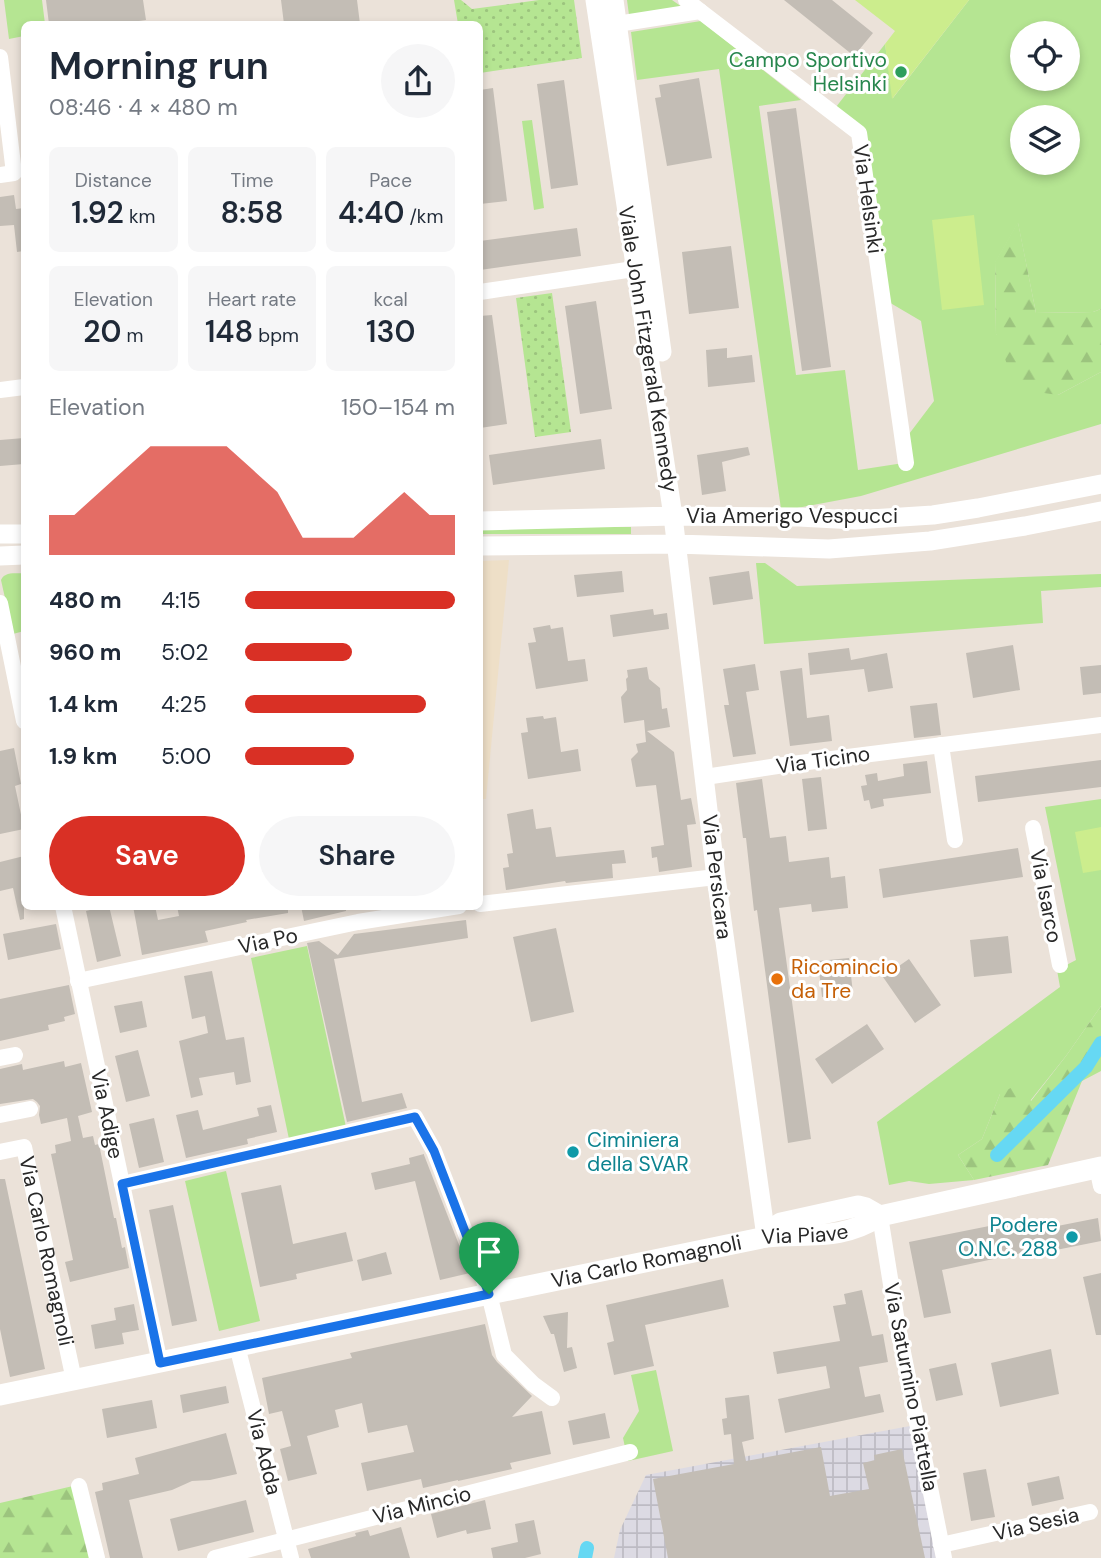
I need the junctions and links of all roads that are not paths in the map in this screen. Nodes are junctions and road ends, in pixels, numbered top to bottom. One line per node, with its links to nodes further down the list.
1 (595, 0): 8 (street, Viale John Fitzgerald Kennedy)
2 (614, 0): 5 (street, Viale John Fitzgerald Kennedy)
3 (686, 0): 4 (street, Via Helsinki)
4 (700, 11): 5 (street); 12 (street, Via Helsinki)
5 (617, 24): 8 (street, Viale John Fitzgerald Kennedy)
6 (0, 57): 7 (street)
7 (0, 175)
8 (643, 267): 9 (street); 15 (street, Viale John Fitzgerald Kennedy)
9 (483, 292)
10 (21, 387): 11 (street)
11 (0, 390)
12 (906, 463)
13 (1101, 484): 15 (street, Via Amerigo Vespucci)
14 (1101, 511): 19 (street, Via Amerigo Vespucci)
15 (673, 516): 16 (street, Via Amerigo Vespucci); 19 (street, Via Persicara)
16 (483, 521)
17 (0, 534): 18 (street)
18 (21, 534)
19 (676, 544): 20 (street, Via Amerigo Vespucci); 28 (street, Via Persicara)
20 (483, 546)
21 (21, 555): 22 (street)
22 (0, 556)
23 (0, 603): 24 (street)
24 (11, 644): 25 (street)
25 (21, 703)
26 (1101, 725): 27 (street, Via Ticino)
27 (942, 745): 28 (street, Via Ticino); 30 (street)
28 (705, 777): 31 (street, Via Persicara)
29 (1032, 828): 35 (street, Via Isarco)
30 (955, 841)
31 (716, 877): 32 (street); 43 (street, Via Persicara)
32 (483, 904)
33 (64, 910): 36 (street, Via Adige)
34 (434, 910): 36 (street, Via Po)
35 (1060, 965)
36 (78, 981): 41 (street, Via Adige)
37 (30, 1109): 38 (street)
38 (0, 1115)
39 (0, 1152): 47 (street, Via Carlo Romagnoli)
40 (1100, 1173): 42 (main road, Via Piave)
41 (122, 1184): 44 (street); 46 (street, Via Adige)
42 (880, 1216): 43 (main road, Via Piave); 54 (street, Via Saturnino Piattella)
43 (766, 1237): 44 (main road, Via Carlo Romagnoli)
44 (489, 1294): 45 (main road, Via Carlo Romagnoli); 49 (street)
45 (237, 1346): 46 (main road, Via Carlo Romagnoli); 53 (street, Via Adda)
46 (160, 1363): 47 (main road, Via Carlo Romagnoli)
47 (74, 1380): 48 (main road, Via Carlo Romagnoli)
48 (0, 1395)
49 (552, 1398)
50 (630, 1452): 53 (street, Via Mincio)
51 (79, 1486): 55 (street)
52 (1090, 1512): 54 (street, Via Sesia)
53 (287, 1540): 56 (street, Via Mincio); 57 (street, Via Adda)
54 (942, 1552)
55 (97, 1558)
56 (215, 1558)
57 (291, 1558)

